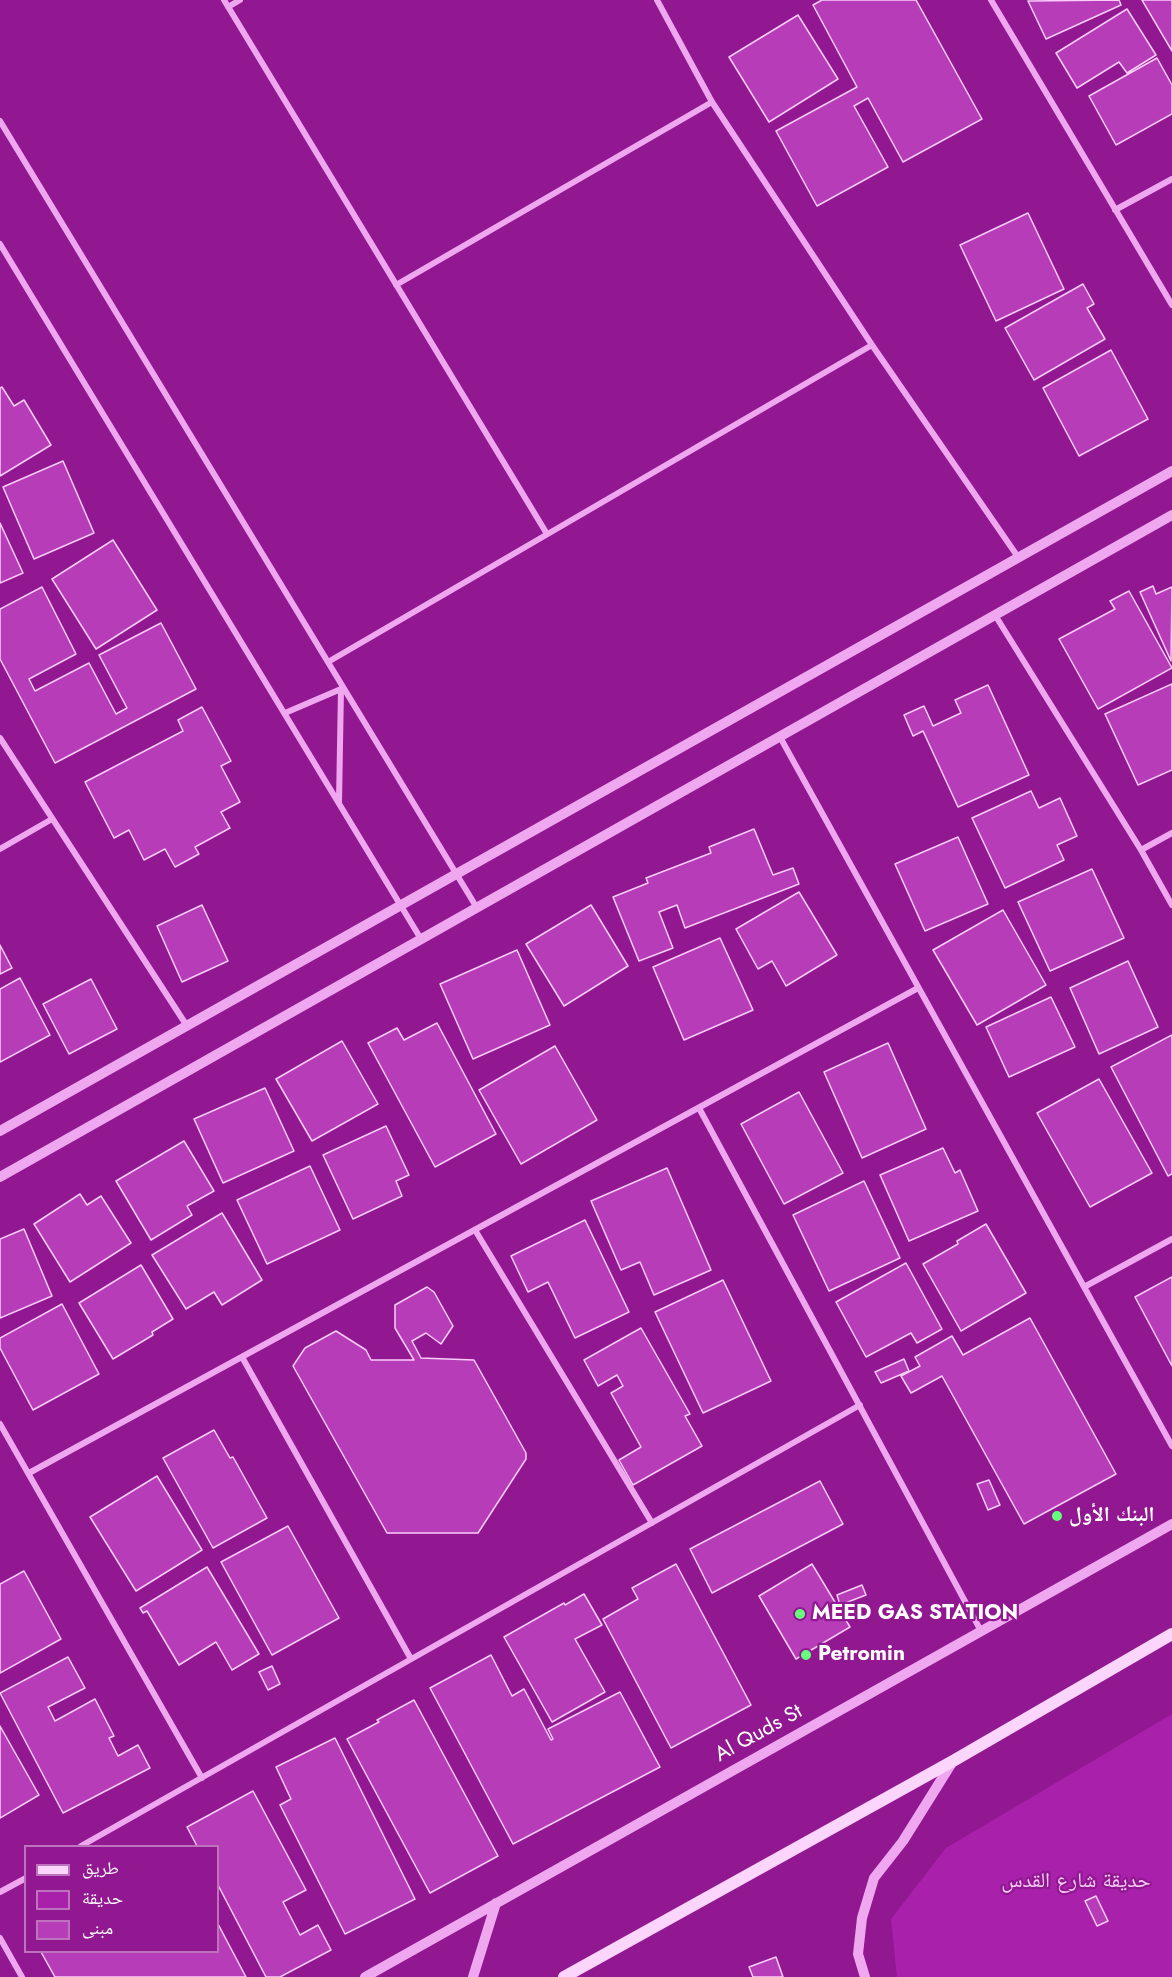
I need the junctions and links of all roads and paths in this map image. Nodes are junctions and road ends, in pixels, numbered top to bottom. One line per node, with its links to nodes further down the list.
1 (224, 0): 5 (street)
2 (240, 0): 5 (street)
3 (657, 0): 6 (street)
4 (991, 0): 9 (street)
5 (228, 7): 11 (street)
6 (712, 102): 11 (street); 13 (street)
7 (0, 121): 19 (street)
8 (1172, 179): 9 (street)
9 (1115, 210): 12 (street)
10 (0, 244): 20 (street)
11 (396, 285): 16 (street)
12 (1172, 305)
13 (872, 345): 16 (street); 17 (street)
14 (1172, 471): 17 (street)
15 (1172, 515): 18 (street)
16 (547, 534): 19 (street)
17 (1018, 557): 28 (street)
18 (995, 615): 21 (street); 27 (street)
19 (328, 662): 28 (street)
20 (285, 713): 23 (street); 23 (street)
21 (780, 737): 31 (street); 33 (street)
22 (0, 738): 24 (street)
23 (339, 803): 30 (street)
24 (52, 819): 26 (street); 34 (street)
25 (1172, 833): 27 (street)
26 (0, 849)
27 (1141, 850): 29 (street)
28 (457, 874): 30 (street); 31 (street)
29 (1172, 904)
30 (402, 905): 32 (street); 34 (street)
31 (477, 908): 32 (street)
32 (421, 939): 37 (street)
33 (918, 988): 35 (street); 40 (street)
34 (187, 1026): 36 (street)
35 (699, 1108): 38 (street); 42 (street)
36 (0, 1131)
37 (0, 1177)
38 (475, 1230): 41 (street); 46 (street)
39 (1172, 1239): 40 (street)
40 (1084, 1287): 44 (street)
41 (242, 1357): 45 (street); 50 (street)
42 (860, 1405): 46 (street); 48 (street)
43 (0, 1424): 45 (street)
44 (1172, 1446)
45 (29, 1473): 52 (street)
46 (652, 1523): 50 (street)
47 (1172, 1524): 48 (street, Al Quds St)
48 (981, 1631): 56 (street, Al Quds St)
49 (1172, 1634): 51 (main road)
50 (411, 1659): 52 (street)
51 (953, 1761): 61 (main road); 62 (street)
52 (202, 1778): 53 (street)
53 (83, 1845)
54 (24, 1879): 55 (street)
55 (0, 1892)
56 (496, 1903): 59 (street, Al Quds St); 60 (street)
57 (0, 1938): 58 (street)
58 (22, 1977)
59 (365, 1977)
60 (473, 1977)
61 (564, 1977)
62 (865, 1977)

